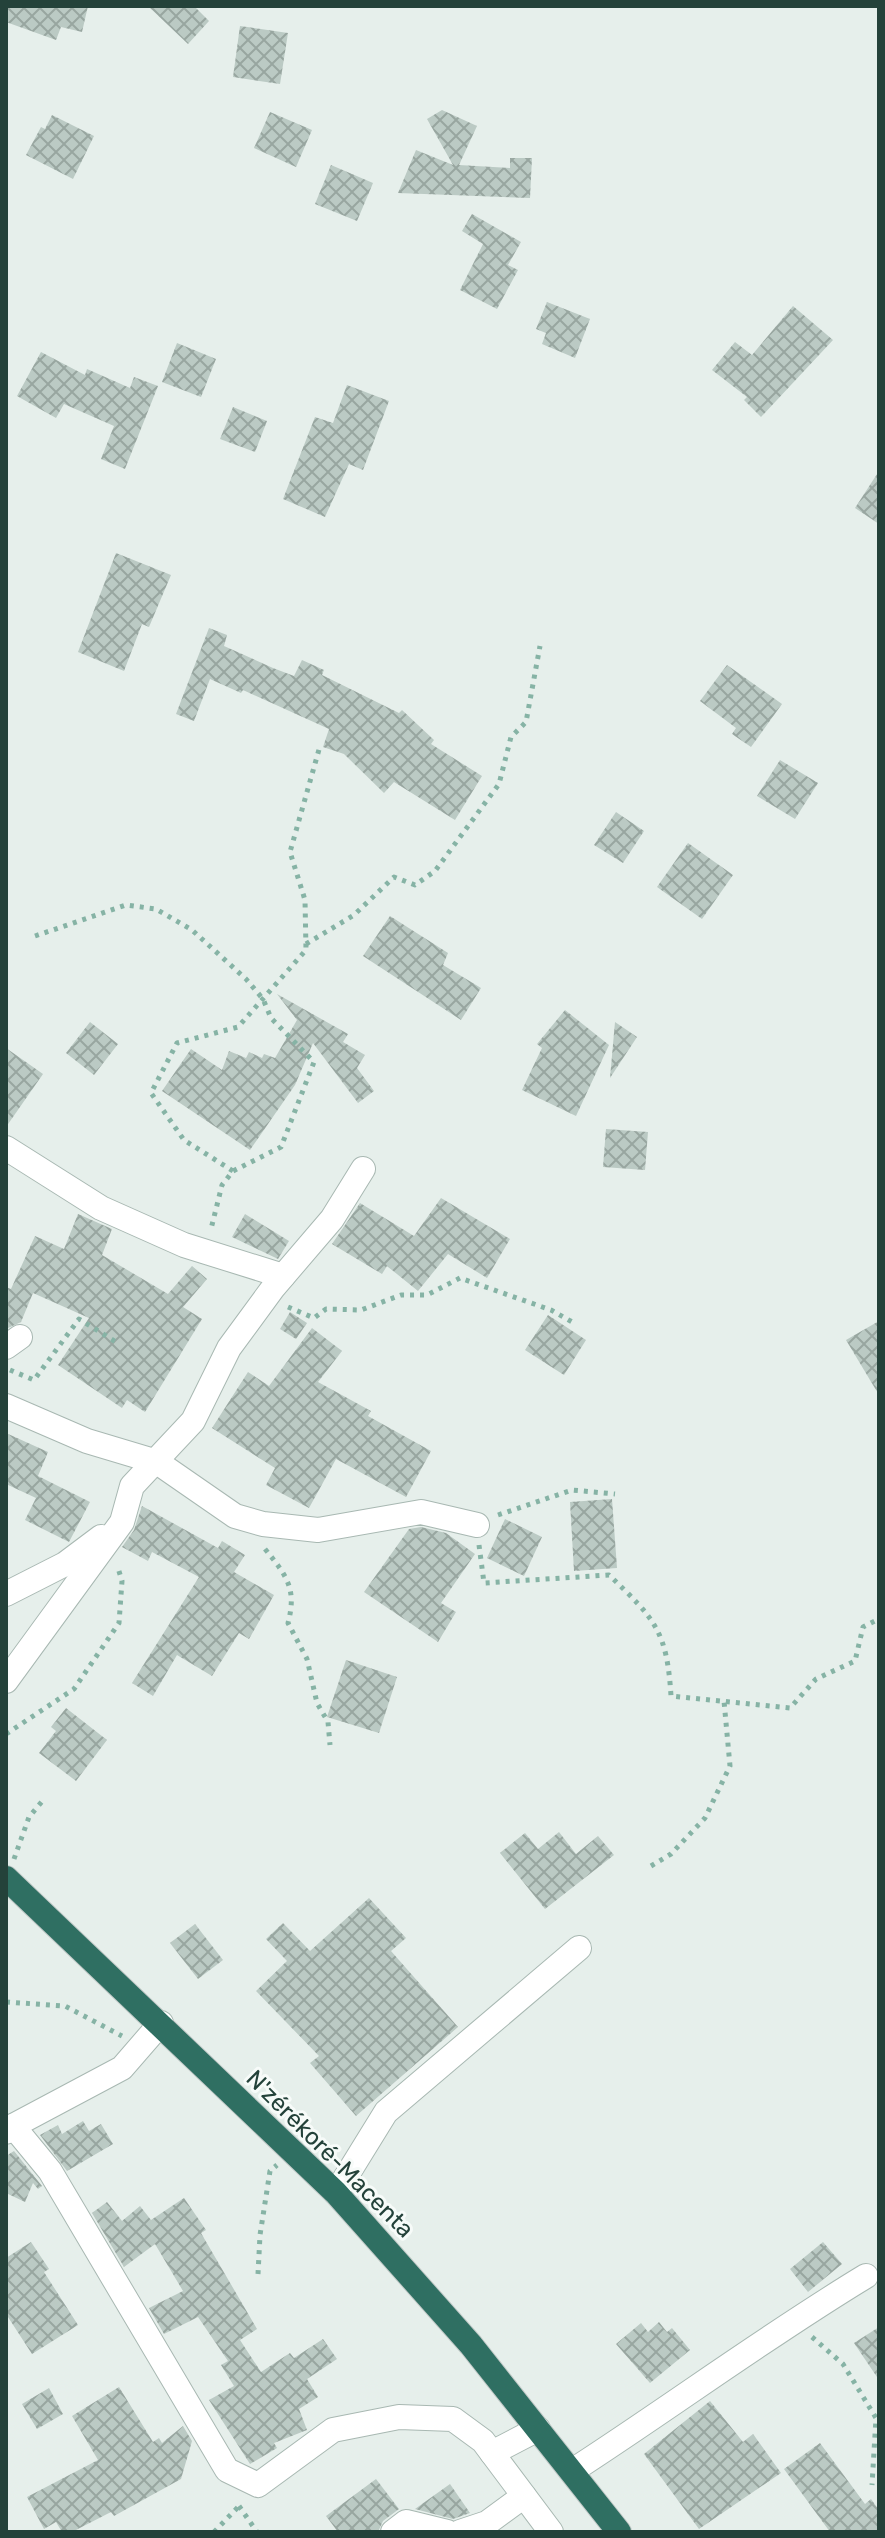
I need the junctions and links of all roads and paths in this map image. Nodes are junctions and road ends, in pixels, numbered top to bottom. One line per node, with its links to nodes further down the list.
1 (540, 646): 4 (path)
2 (320, 746): 4 (path)
3 (35, 936): 5 (path)
4 (305, 944): 5 (path)
5 (263, 999): 8 (path); 8 (path)
6 (6, 1148): 10 (street)
7 (363, 1169): 10 (street)
8 (233, 1171): 9 (path)
9 (220, 1238)
10 (283, 1276): 11 (street)
11 (266, 1297): 12 (path); 16 (street)
12 (574, 1323)
13 (116, 1342): 14 (path)
14 (12, 1351)
15 (6, 1406): 16 (street)
16 (157, 1462): 18 (street); 19 (street)
17 (615, 1494): 20 (path)
18 (235, 1516): 20 (street); 27 (path)
19 (122, 1522): 22 (street); 24 (street)
20 (476, 1524): 25 (path)
21 (115, 1556): 26 (path)
22 (6, 1594)
23 (878, 1622): 25 (path)
24 (6, 1681)
25 (724, 1701): 29 (path)
26 (6, 1734)
27 (330, 1745)
28 (44, 1799): 30 (path)
29 (651, 1866)
30 (7, 1878): 33 (highway, N'zérékoré-Macenta)
31 (579, 1948): 37 (street)
32 (6, 2002): 34 (path)
33 (161, 2023): 34 (street); 36 (highway, N'zérékoré-Macenta)
34 (141, 2046): 35 (street)
35 (10, 2129): 45 (street)
36 (293, 2152): 37 (highway, N'zérékoré-Macenta); 38 (path)
37 (336, 2193): 41 (highway, N'zérékoré-Macenta)
38 (258, 2274)
39 (866, 2276): 40 (street)
40 (793, 2320): 42 (path); 44 (street)
41 (538, 2429): 43 (street); 44 (highway, N'zérékoré-Macenta)
42 (877, 2429): 46 (path)
43 (492, 2453): 45 (street); 47 (street)
44 (572, 2471): 55 (highway, N'zérékoré-Macenta)
45 (258, 2485): 48 (path)
46 (872, 2485)
47 (524, 2496): 53 (street); 54 (street)
48 (239, 2506): 49 (path); 50 (path)
49 (214, 2532)
50 (257, 2532)
51 (393, 2532): 52 (street)
52 (447, 2532)
53 (460, 2532)
54 (551, 2532)
55 (619, 2532)

